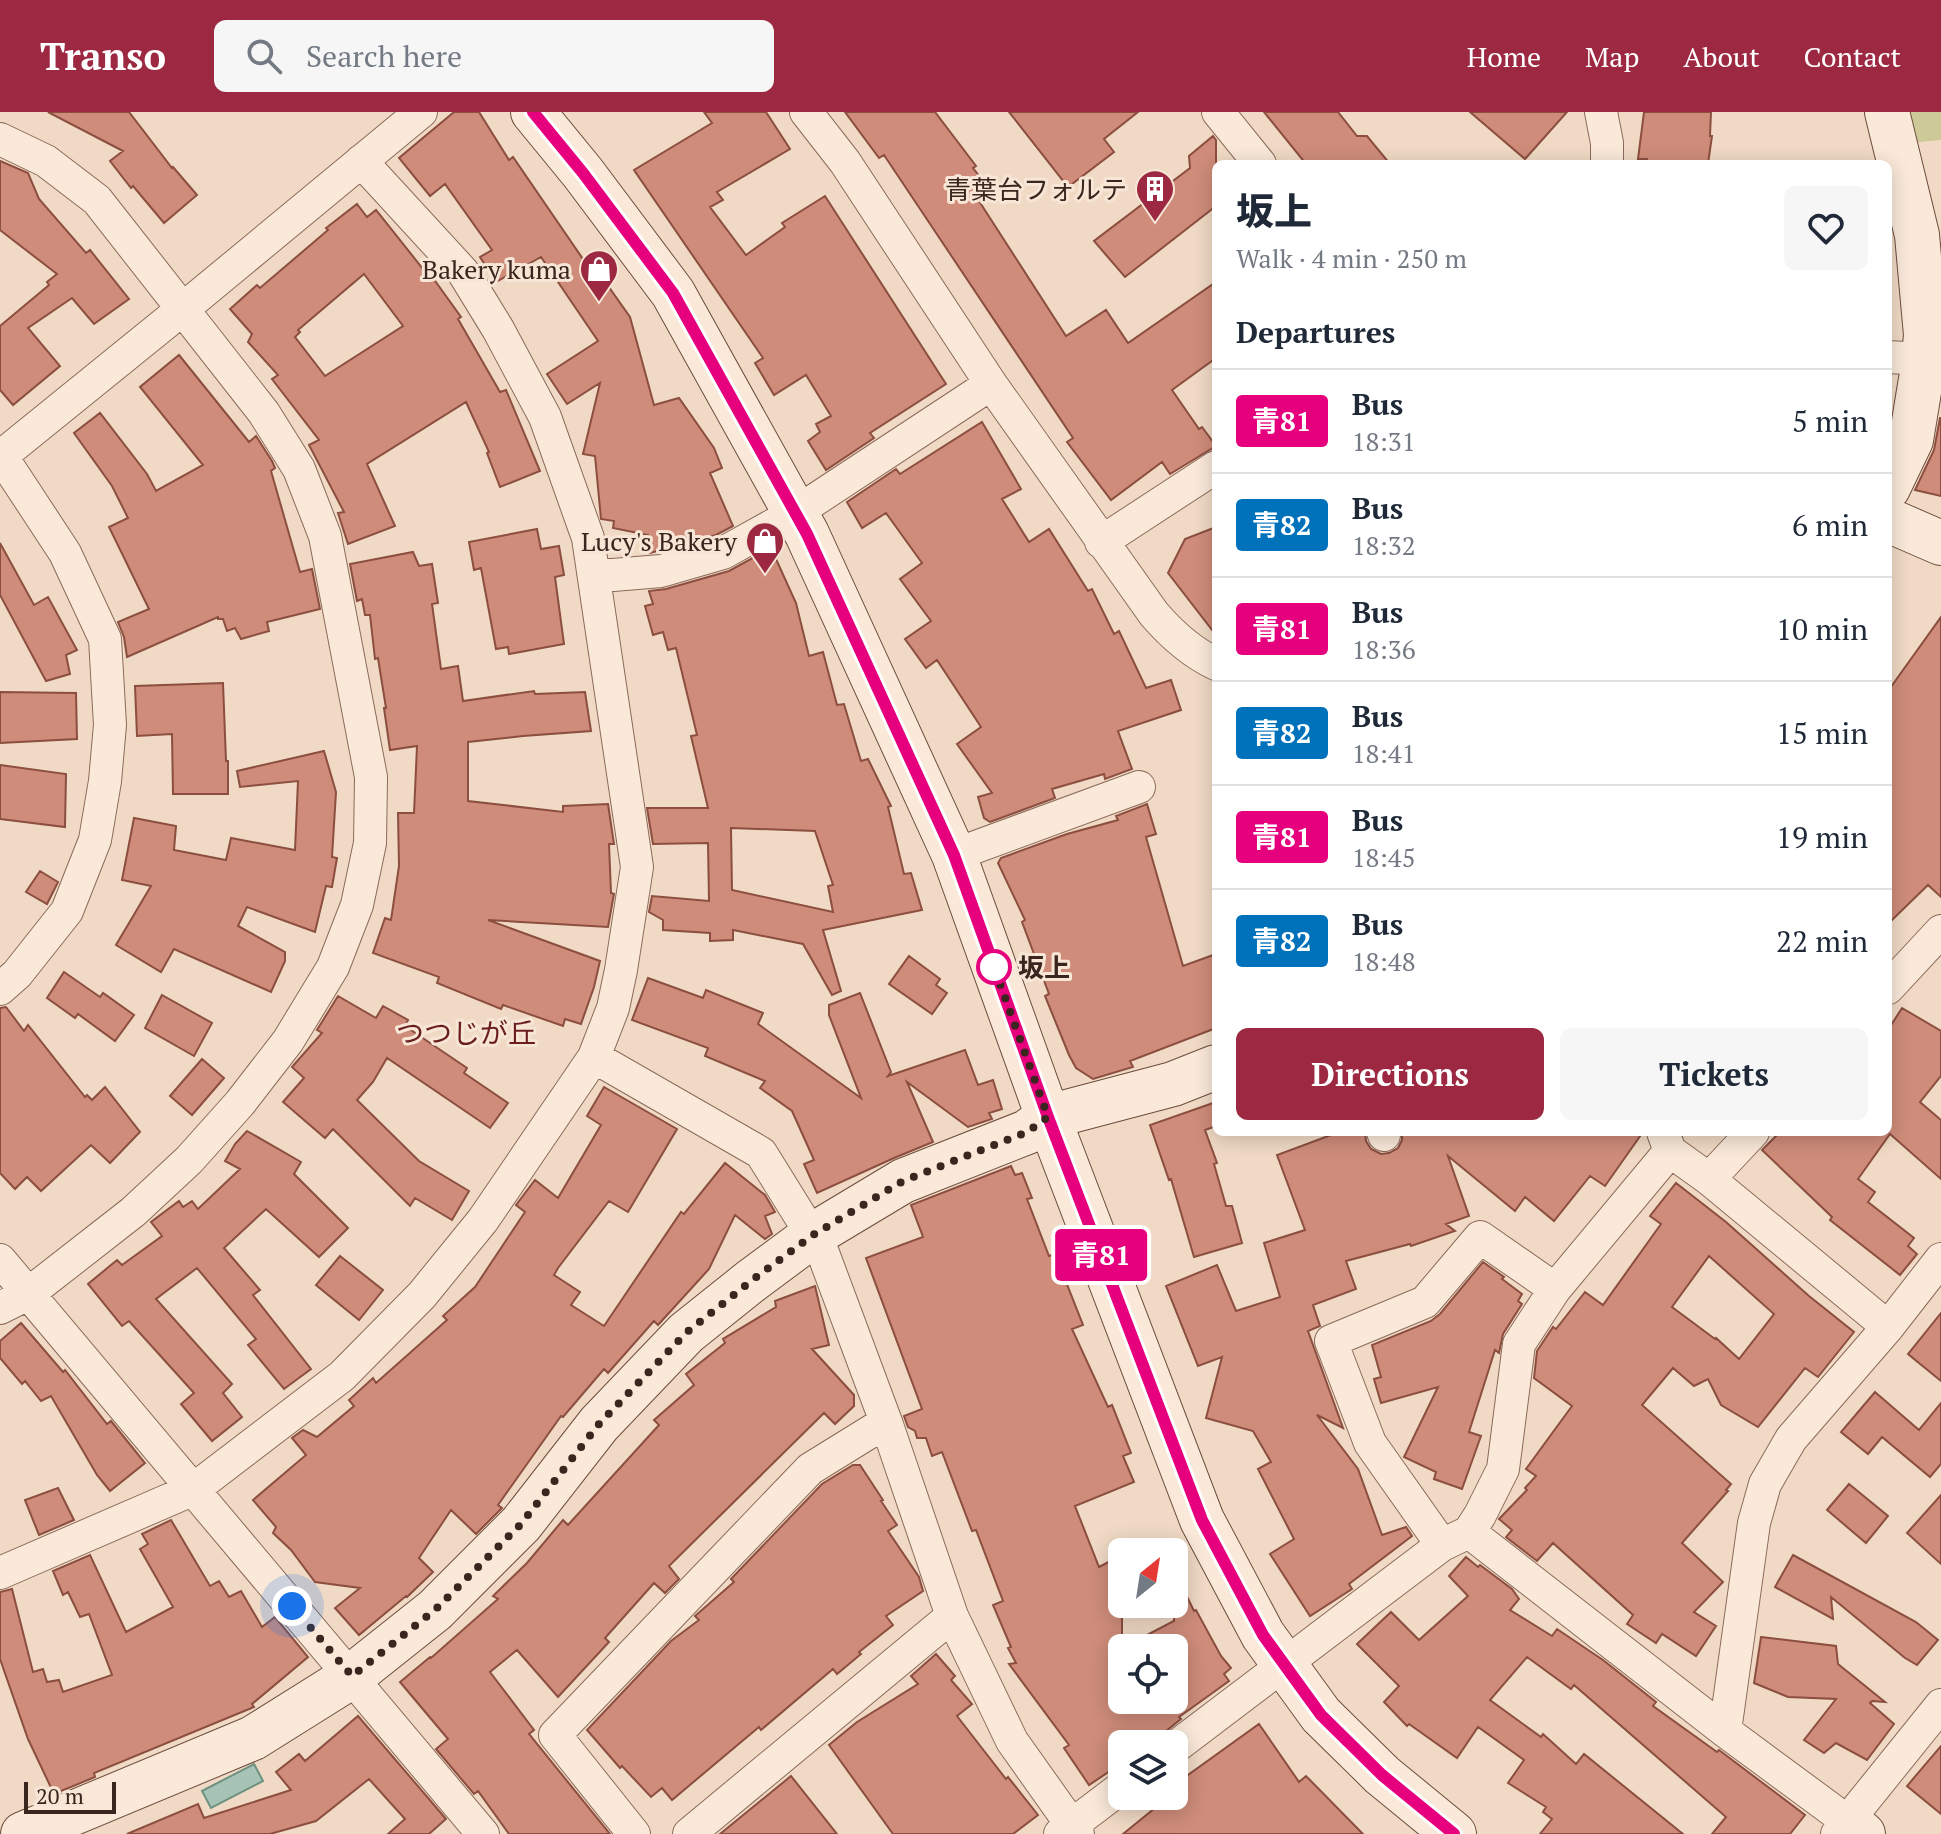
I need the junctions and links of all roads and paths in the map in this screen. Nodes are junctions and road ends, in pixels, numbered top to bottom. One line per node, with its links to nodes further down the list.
1 (421, 112): 10 (street)
2 (533, 112): 18 (street)
3 (806, 112): 14 (street)
4 (1218, 112): 8 (street)
5 (1601, 112): 9 (street)
6 (1887, 112): 11 (street)
7 (0, 139): 12 (street)
8 (1257, 160)
9 (1607, 160)
10 (361, 161): 12 (street); 22 (street)
11 (1929, 235): 13 (street)
12 (184, 308): 15 (street); 39 (street)
13 (1920, 347): 17 (street)
14 (991, 384): 18 (street); 20 (street)
15 (0, 455): 28 (street)
16 (1212, 470): 20 (street)
17 (1892, 480)
18 (795, 513): 22 (street); 25 (street)
19 (1892, 522): 21 (street)
20 (1101, 542): 23 (street)
21 (1941, 543)
22 (595, 574): 29 (street)
23 (1212, 662)
24 (1139, 787): 25 (street)
25 (954, 855): 31 (street)
26 (1941, 931): 27 (street)
27 (1892, 984)
28 (0, 989)
29 (594, 1057): 35 (street); 42 (street)
30 (1212, 1069): 31 (street)
31 (1048, 1117): 35 (street); 46 (street)
32 (1749, 1136): 34 (street)
33 (1667, 1141): 34 (street); 38 (street)
34 (1709, 1179): 40 (street)
35 (813, 1235): 41 (street); 47 (street)
36 (1941, 1259): 40 (street)
37 (0, 1260): 39 (street)
38 (1555, 1289): 43 (street); 43 (street)
39 (14, 1301): 42 (street)
40 (1888, 1327): 49 (street)
41 (886, 1422): 45 (street); 56 (street)
42 (194, 1489): 44 (street); 47 (street)
43 (1455, 1538): 46 (street); 49 (street)
44 (0, 1573)
45 (952, 1616): 53 (street); 57 (street)
46 (1284, 1665): 50 (street); 58 (street)
47 (352, 1676): 54 (street); 55 (street)
48 (1941, 1705): 52 (street)
49 (1725, 1731): 52 (street)
50 (1188, 1737)
51 (1108, 1799): 53 (street)
52 (1849, 1830)
53 (1070, 1831)
54 (23, 1834)
55 (483, 1834)
56 (634, 1834)
57 (689, 1834)
58 (1454, 1834)

